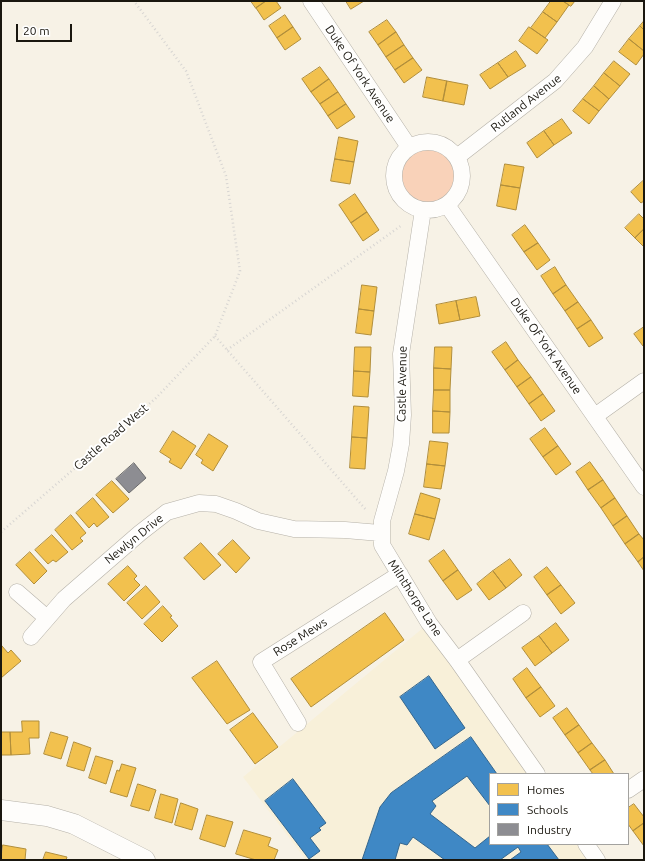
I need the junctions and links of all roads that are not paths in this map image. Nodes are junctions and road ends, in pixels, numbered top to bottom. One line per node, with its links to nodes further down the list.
1 (311, 1): 3 (street, Duke Of York Avenue)
2 (613, 1): 4 (street, Rutland Avenue)
3 (409, 147): 4 (street); 6 (street)
4 (457, 157): 5 (street)
5 (447, 205): 6 (street); 8 (street, Duke Of York Avenue)
6 (423, 210): 10 (street, Castle Avenue)
7 (644, 381): 8 (street)
8 (595, 416): 9 (street, Duke Of York Avenue)
9 (644, 487)
10 (380, 533): 11 (street, Milnthorpe Lane); 14 (street, Newlyn Drive)
11 (400, 574): 16 (street, Milnthorpe Lane); 17 (street, Rose Mews)
12 (17, 592): 14 (street)
13 (523, 613): 16 (street)
14 (47, 618): 15 (street, Newlyn Drive)
15 (31, 637)
16 (457, 660): 18 (street, Milnthorpe Lane)
17 (298, 723)
18 (536, 773)
19 (644, 778): 20 (street)
20 (629, 789)
21 (1, 810): 23 (street)
22 (587, 845): 24 (street)
23 (145, 860)
24 (597, 860)

